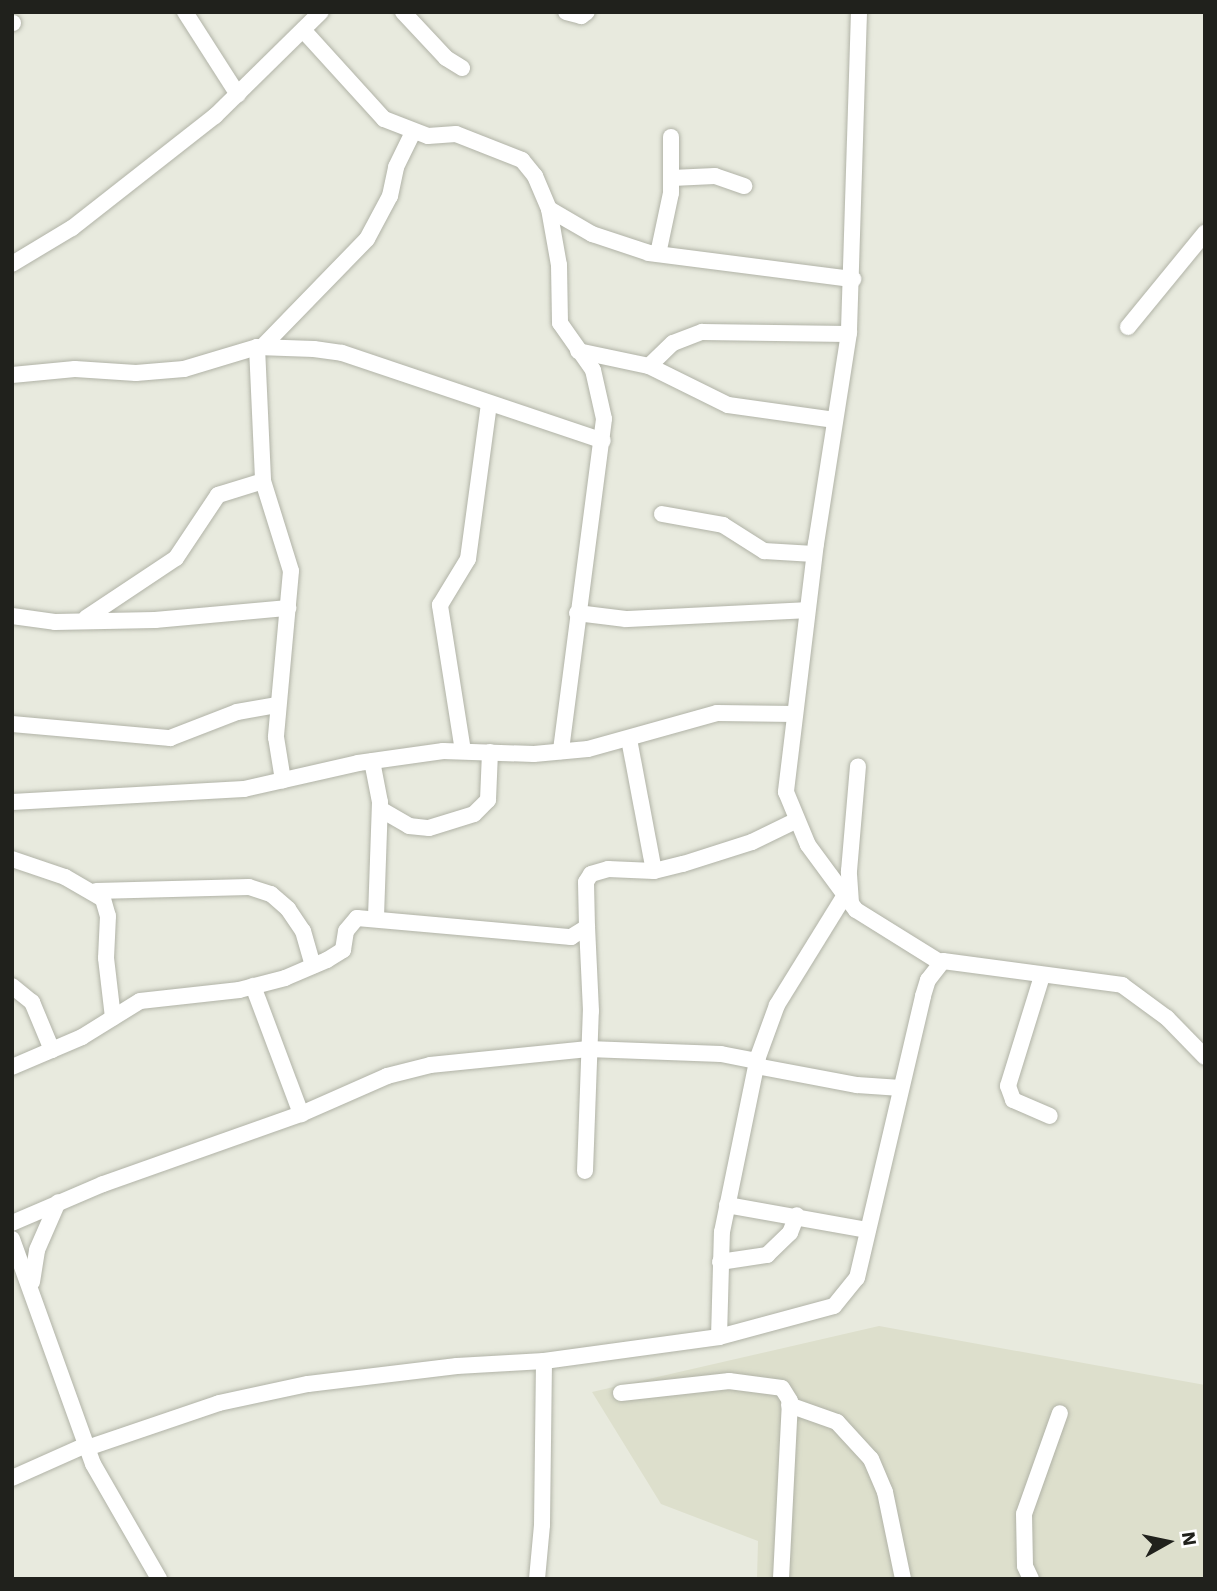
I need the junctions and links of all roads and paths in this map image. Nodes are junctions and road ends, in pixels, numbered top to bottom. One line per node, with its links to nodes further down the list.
1 (185, 12): 9 (street)
2 (321, 12): 7 (street)
3 (403, 12): 8 (street)
4 (566, 12): 5 (street)
5 (587, 12)
6 (859, 12): 18 (street)
7 (304, 31): 9 (street); 10 (street)
8 (461, 68)
9 (238, 96): 17 (street)
10 (413, 132): 14 (street); 21 (street)
11 (671, 137): 12 (street)
12 (672, 178): 13 (street); 16 (street)
13 (744, 186)
14 (549, 209): 16 (street); 22 (street)
15 (1205, 233): 19 (street)
16 (658, 254): 18 (street)
17 (12, 264)
18 (853, 279): 20 (street)
19 (1128, 327)
20 (849, 334): 23 (street); 26 (street)
21 (260, 346): 24 (street); 25 (street); 28 (street)
22 (578, 351): 23 (street); 27 (street)
23 (649, 366): 26 (street)
24 (12, 375)
25 (489, 404): 27 (street); 40 (street)
26 (835, 420): 30 (street)
27 (603, 441): 33 (street)
28 (263, 481): 31 (street); 35 (street)
29 (662, 514): 30 (street)
30 (814, 554): 32 (street)
31 (288, 608): 35 (street); 36 (street)
32 (807, 610): 33 (street); 37 (street)
33 (577, 613): 41 (street)
34 (12, 615): 35 (street)
35 (81, 620)
36 (277, 705): 38 (street); 45 (street)
37 (795, 714): 39 (street); 48 (street)
38 (12, 724)
39 (629, 739): 41 (street); 50 (street)
40 (463, 751): 42 (street); 43 (street)
41 (561, 751): 42 (street)
42 (490, 752): 47 (street)
43 (372, 761): 45 (street); 47 (street)
44 (858, 766): 52 (street)
45 (283, 780): 46 (street)
46 (12, 802)
47 (380, 809): 53 (street)
48 (794, 821): 50 (street); 52 (street)
49 (12, 859): 51 (street)
50 (654, 871): 54 (street)
51 (96, 891): 56 (street); 60 (street)
52 (848, 899): 55 (street); 64 (street)
53 (376, 918): 54 (street); 56 (street)
54 (587, 927): 61 (street)
55 (941, 962): 57 (street); 66 (street)
56 (313, 966): 59 (street)
57 (1042, 976): 63 (street); 68 (street)
58 (12, 986): 62 (street)
59 (253, 986): 60 (street); 67 (street)
60 (113, 1018): 62 (street)
61 (588, 1049): 64 (street); 67 (street); 69 (street)
62 (52, 1050): 65 (street)
63 (1205, 1057)
64 (757, 1063): 66 (street); 71 (street)
65 (12, 1067)
66 (901, 1088): 74 (street)
67 (301, 1114): 70 (street)
68 (1051, 1116)
69 (585, 1171)
70 (58, 1202): 73 (street); 77 (street)
71 (727, 1205): 72 (street); 76 (street)
72 (797, 1215): 74 (street); 76 (street)
73 (12, 1223)
74 (868, 1230): 78 (street)
75 (12, 1238): 77 (street)
76 (720, 1262): 78 (street)
77 (32, 1287): 83 (street)
78 (719, 1337): 79 (street)
79 (544, 1361): 83 (street); 86 (street)
80 (621, 1393): 81 (street)
81 (789, 1405): 87 (street); 88 (street)
82 (1060, 1413): 89 (street)
83 (86, 1447): 84 (street); 85 (street)
84 (12, 1478)
85 (159, 1579)
86 (537, 1579)
87 (782, 1579)
88 (903, 1579)
89 (1031, 1579)

